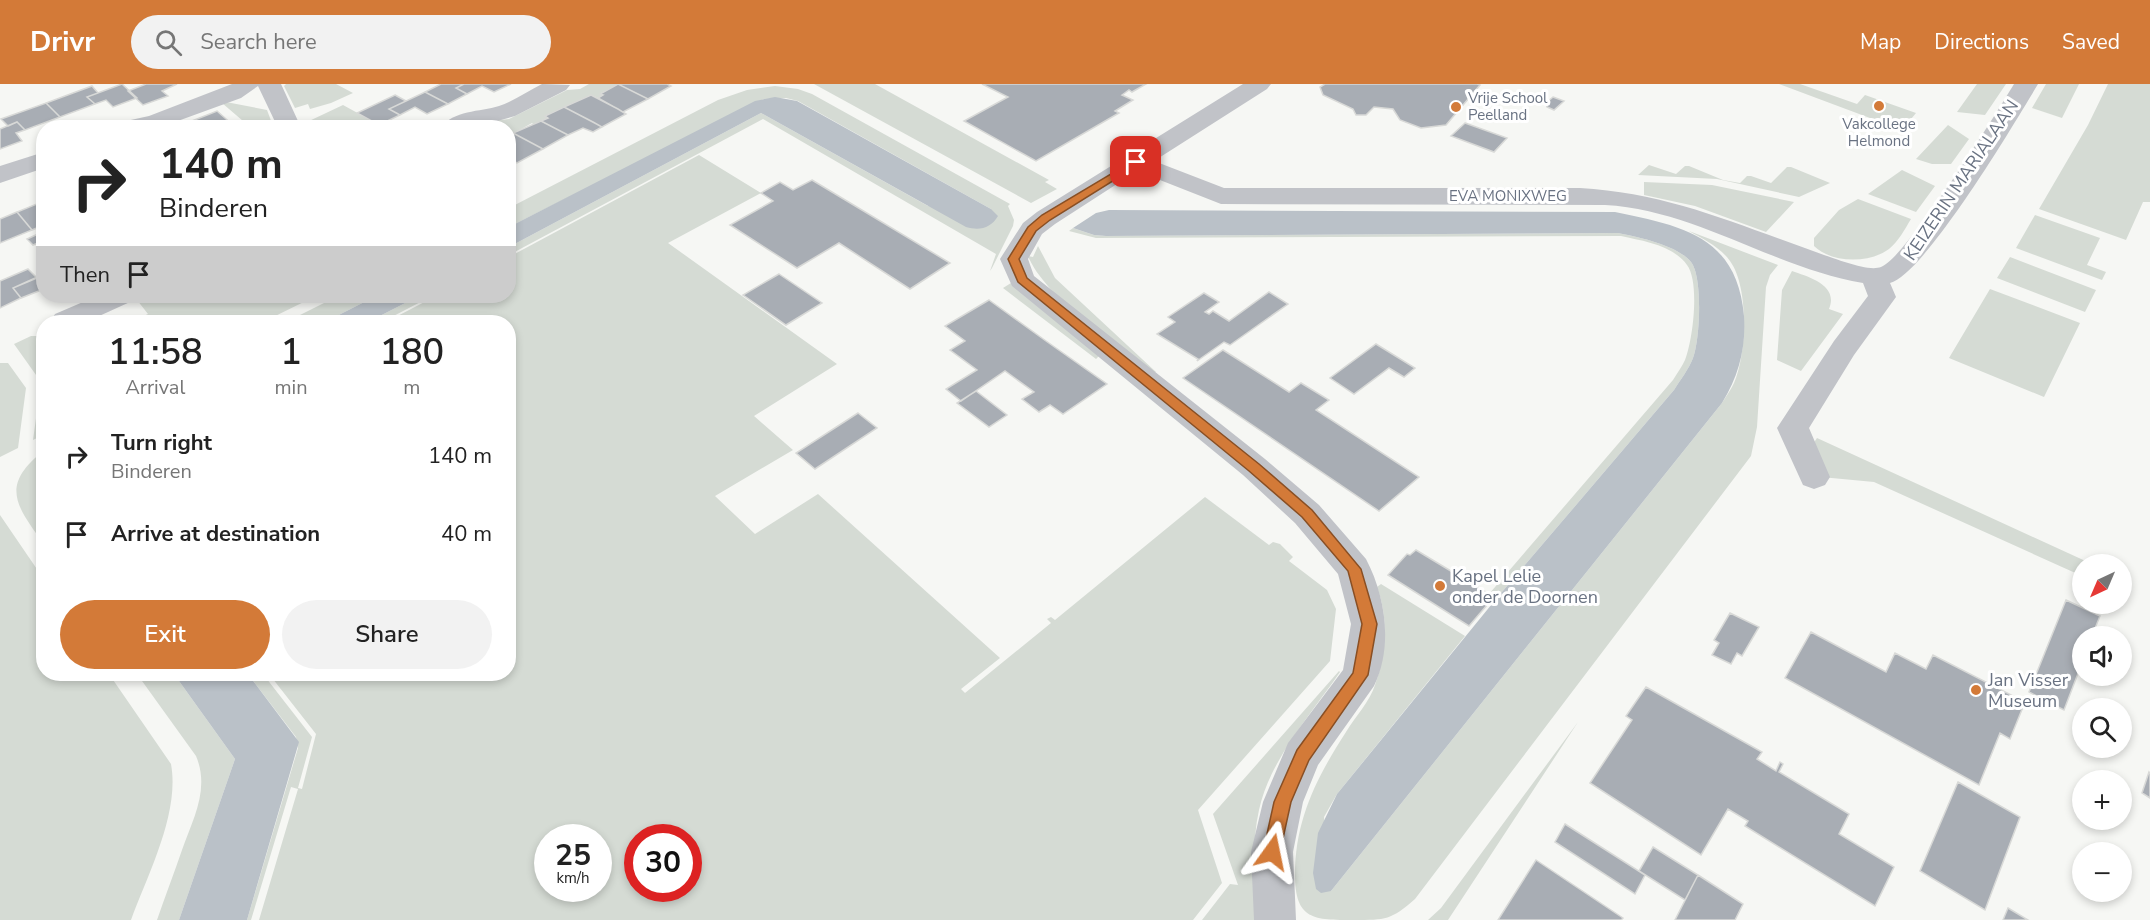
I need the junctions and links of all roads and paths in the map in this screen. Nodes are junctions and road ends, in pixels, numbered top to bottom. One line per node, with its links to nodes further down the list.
1 (248, 84): 6 (street)
2 (269, 84): 7 (street)
3 (1259, 84): 10 (street)
4 (2026, 84): 12 (street, KEIZERIN MARIALAAN)
5 (558, 85): 8 (street)
6 (159, 120)
7 (286, 120)
8 (468, 120)
9 (36, 162): 11 (street)
10 (1136, 162): 12 (street, EVA MONIXWEG); 16 (street)
11 (0, 175)
12 (1874, 277): 15 (street)
13 (105, 303): 14 (street)
14 (78, 315)
15 (1814, 477)
16 (1275, 920)

